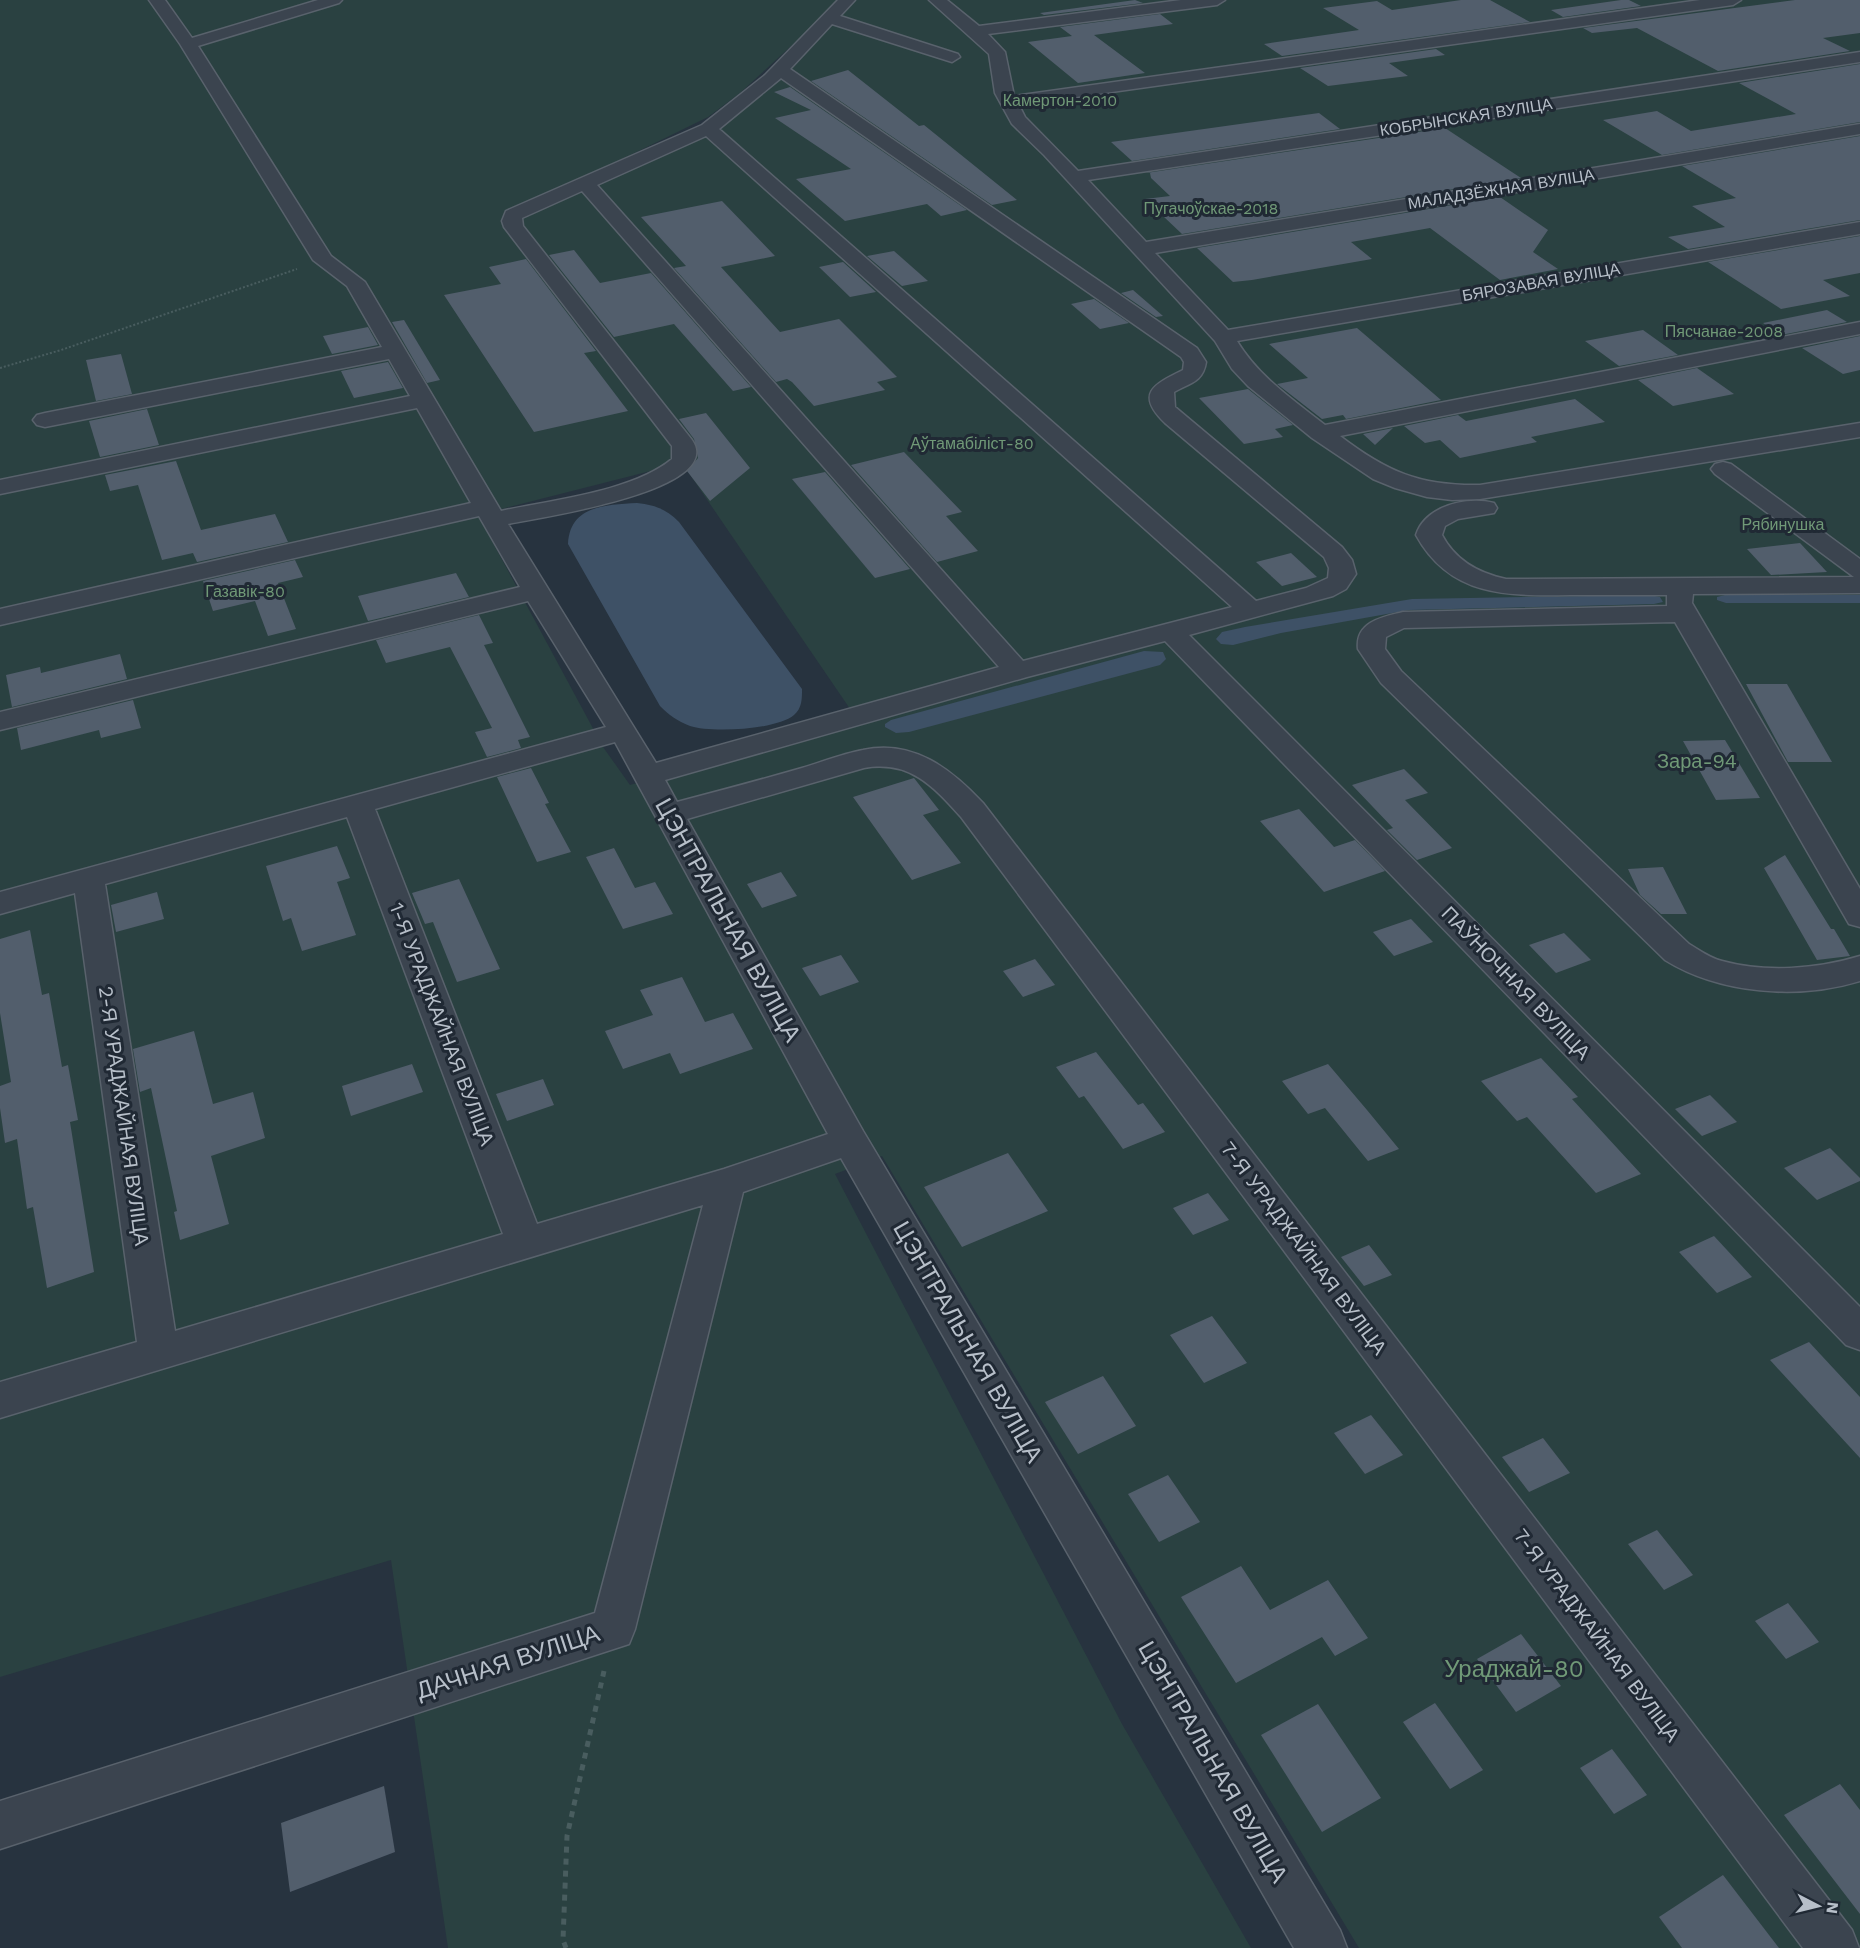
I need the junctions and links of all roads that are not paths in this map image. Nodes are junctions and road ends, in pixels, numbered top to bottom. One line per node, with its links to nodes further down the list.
1 (157, 0): 9 (lane)
2 (334, 0): 9 (lane)
3 (847, 0): 7 (lane)
4 (937, 0): 8 (lane)
5 (1217, 0): 8 (lane)
6 (1733, 0): 13 (lane)
7 (829, 18): 10 (lane); 12 (lane)
8 (976, 31): 13 (lane)
9 (188, 44): 22 (lane, ЦЭНТРАЛЬНАЯ ВУЛІЦА)
10 (952, 57)
11 (1860, 57): 16 (lane, КОБРЫНСКАЯ ВУЛІЦА)
12 (780, 70): 14 (lane); 35 (lane)
13 (1007, 102): 16 (lane)
14 (708, 129): 17 (lane); 35 (lane)
15 (1860, 129): 19 (lane, МАЛАДЗЁЖНАЯ ВУЛІЦА)
16 (1072, 177): 19 (lane)
17 (587, 185): 30 (lane); 38 (lane)
18 (1860, 228): 21 (lane, БЯРОЗАВАЯ ВУЛІЦА)
19 (1141, 249): 21 (lane)
20 (1860, 328): 26 (lane)
21 (1222, 337): 26 (lane)
22 (397, 351): 23 (lane, ЦЭНТРАЛЬНАЯ ВУЛІЦА); 24 (lane)
23 (423, 400): 29 (lane); 30 (lane, ЦЭНТРАЛЬНАЯ ВУЛІЦА)
24 (45, 420)
25 (1860, 430): 26 (lane)
26 (1320, 433)
27 (1860, 446): 28 (lane)
28 (1724, 469): 31 (lane); 34 (lane)
29 (0, 487)
30 (490, 514): 33 (lane, ЦЭНТРАЛЬНАЯ ВУЛІЦА); 36 (lane)
31 (1860, 571)
32 (1860, 585): 34 (lane)
33 (535, 591): 39 (lane); 40 (lane, ЦЭНТРАЛЬНАЯ ВУЛІЦА)
34 (1683, 600): 46 (lane); 47 (lane)
35 (1250, 609): 37 (lane)
36 (0, 617)
37 (1171, 632): 38 (lane); 51 (lane, ПАЎНОЧНАЯ ВУЛІЦА)
38 (1017, 671): 41 (lane)
39 (0, 721)
40 (623, 731): 41 (lane, ЦЭНТРАЛЬНАЯ ВУЛІЦА); 42 (lane)
41 (648, 775): 43 (lane, ЦЭНТРАЛЬНАЯ ВУЛІЦА)
42 (358, 805): 44 (lane); 50 (lane, 1-Я УРАДЖАЙНАЯ ВУЛІЦА)
43 (670, 814): 48 (lane, ЦЭНТРАЛЬНАЯ ВУЛІЦА); 56 (lane, 7-Я УРАДЖАЙНАЯ ВУЛІЦА)
44 (89, 879): 45 (lane); 52 (lane, 2-Я УРАДЖАЙНАЯ ВУЛІЦА)
45 (0, 903)
46 (1860, 916)
47 (1860, 968)
48 (850, 1141): 49 (lane); 55 (lane, ЦЭНТРАЛЬНАЯ ВУЛІЦА)
49 (727, 1183): 50 (lane); 54 (lane, ДАЧНАЯ ВУЛІЦА)
50 (526, 1244): 52 (lane)
51 (1860, 1333)
52 (158, 1353): 53 (lane)
53 (0, 1400)
54 (0, 1825)
55 (1322, 1948)
56 (1834, 1948)

